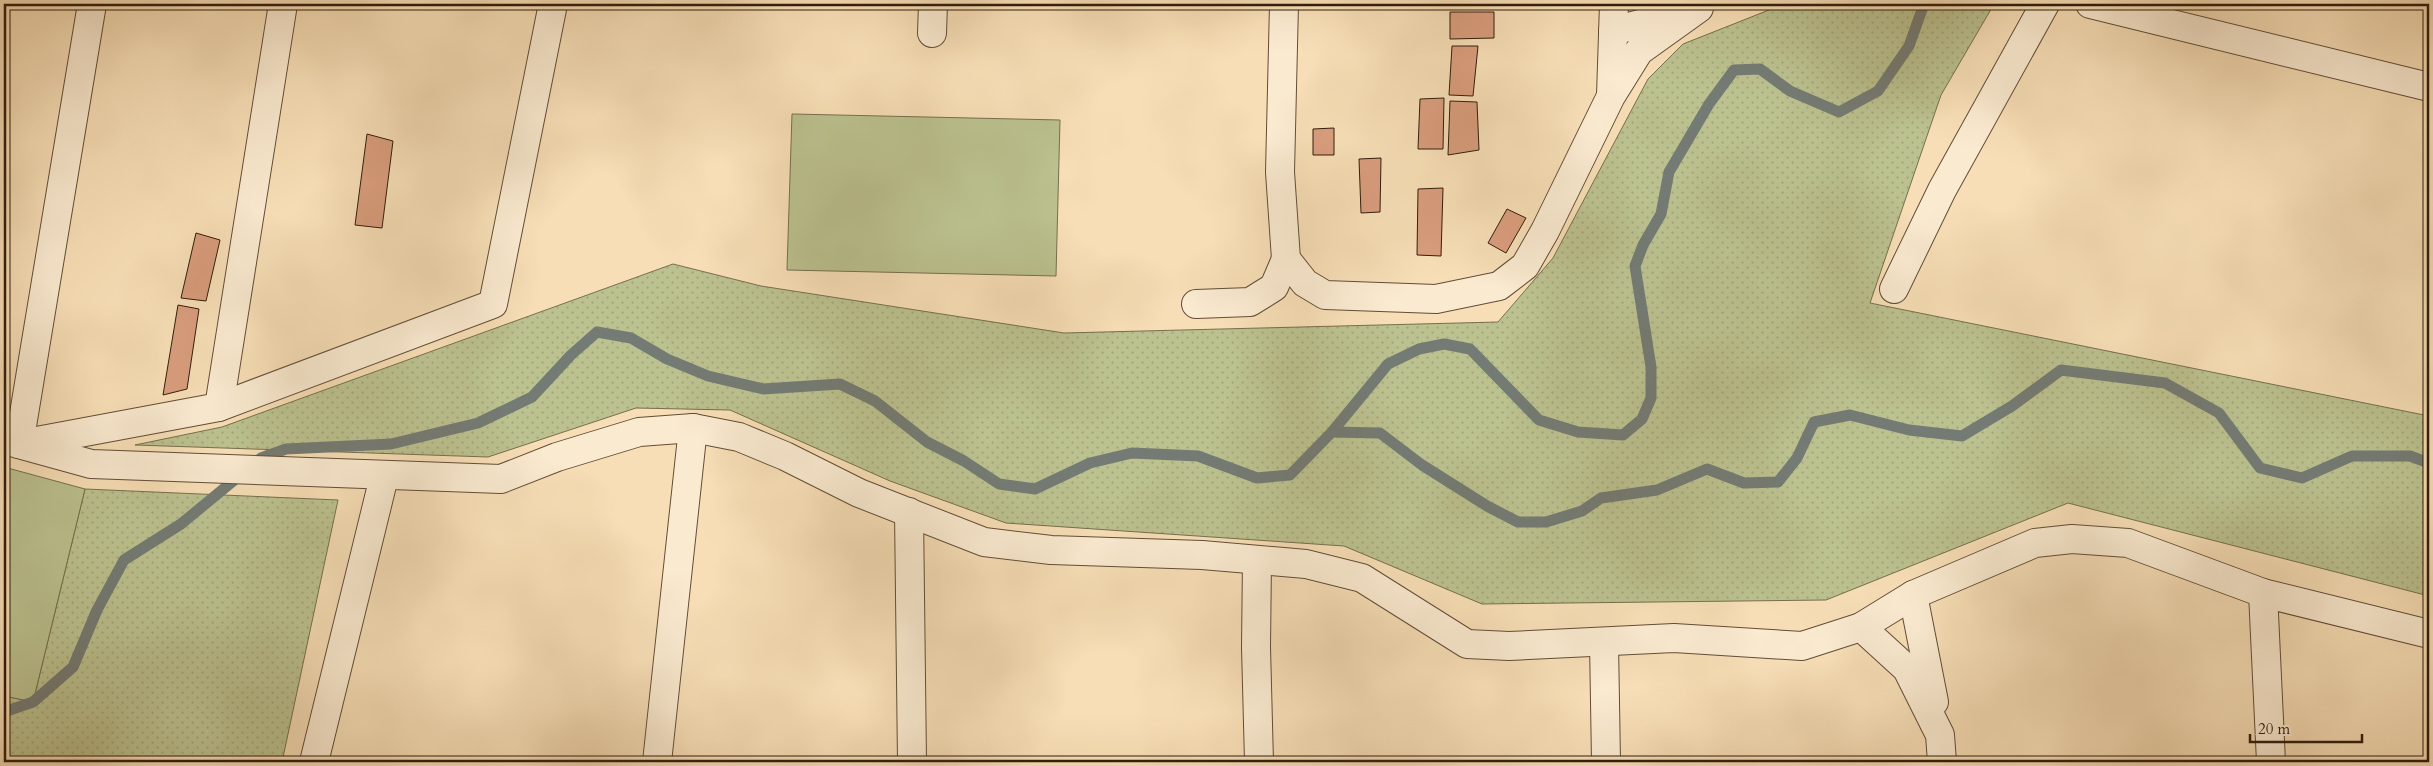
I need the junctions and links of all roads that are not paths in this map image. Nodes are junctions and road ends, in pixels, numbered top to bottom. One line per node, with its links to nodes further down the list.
1 (92, 4): 19 (street)
2 (283, 4): 17 (street)
3 (553, 4): 17 (street)
4 (933, 4): 11 (street)
5 (1284, 4): 14 (street)
6 (1614, 4): 10 (street)
7 (2045, 4): 15 (street)
8 (2090, 4): 12 (street)
9 (1705, 6): 10 (street); 13 (street)
10 (1613, 31): 13 (street)
11 (932, 33)
12 (2429, 87)
13 (1611, 96): 14 (street)
14 (1286, 259): 16 (street)
15 (1894, 289)
16 (1196, 304)
17 (219, 407): 19 (street)
18 (693, 428): 20 (street); 21 (street); 30 (street)
19 (12, 442): 20 (street)
20 (384, 477): 29 (street)
21 (908, 512): 22 (street); 31 (street)
22 (1257, 560): 27 (street); 32 (street)
23 (2263, 593): 24 (street); 26 (street); 35 (street)
24 (1913, 595): 25 (street); 28 (street)
25 (1861, 627): 27 (street); 28 (street)
26 (2429, 634)
27 (1604, 642): 33 (street)
28 (1940, 735): 34 (street)
29 (314, 762)
30 (657, 762)
31 (912, 762)
32 (1260, 762)
33 (1606, 762)
34 (1942, 762)
35 (2271, 762)

